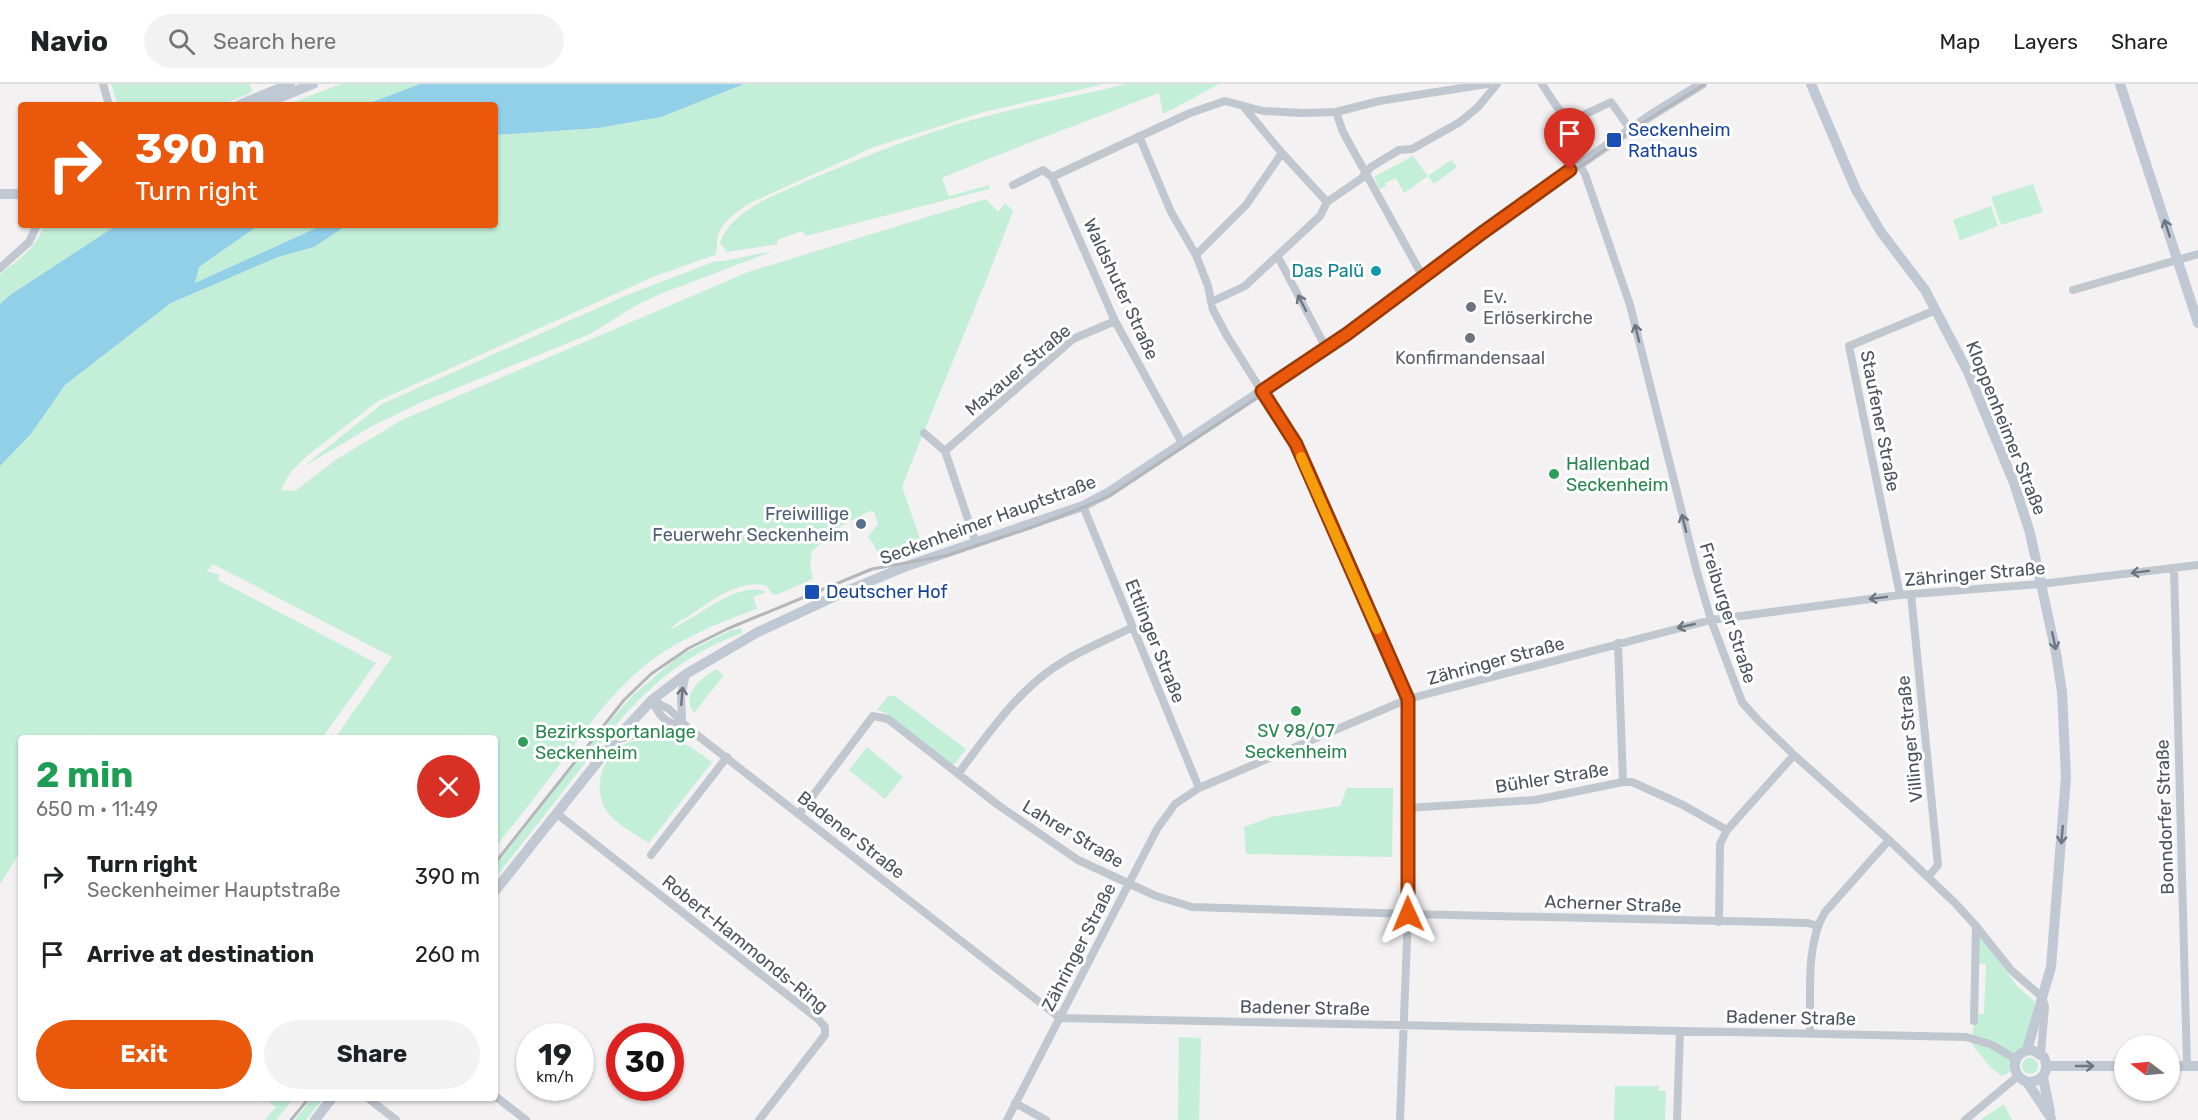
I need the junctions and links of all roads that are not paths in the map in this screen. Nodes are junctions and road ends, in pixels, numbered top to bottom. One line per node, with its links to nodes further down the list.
1 (104, 84): 10 (street)
2 (290, 84): 11 (main road)
3 (312, 84): 12 (main road)
4 (1487, 84): 14 (street)
5 (1497, 84): 19 (street)
6 (1542, 84): 15 (street)
7 (1702, 84): 15 (main road, Seckenheimer Hauptstraße)
8 (1811, 84): 35 (main road, Kloppenheimer Straße)
9 (2120, 84): 30 (main road, one-way to 9)
10 (109, 102)
11 (246, 102)
12 (268, 102)
13 (1243, 106): 14 (street); 16 (street); 17 (street)
14 (1336, 112): 19 (street)
15 (1630, 129): 18 (main road, Seckenheimer Hauptstraße)
16 (1139, 136): 20 (street); 28 (street)
17 (1282, 153): 25 (street); 28 (street)
18 (1579, 164): 32 (main road, Seckenheimer Hauptstraße); 50 (street, Freiburger Straße, one-way to 18)
19 (1366, 173): 25 (street); 32 (street)
20 (1052, 177): 21 (street); 36 (street, Waldshuter Straße)
21 (1013, 185)
22 (18, 188): 23 (main road)
23 (2, 194): 24 (main road)
24 (18, 194)
25 (1327, 202): 29 (street)
26 (36, 228): 31 (street)
27 (2198, 254): 30 (street)
28 (1197, 255): 34 (street)
29 (1278, 257): 34 (street); 38 (street, one-way to 29)
30 (2178, 261): 33 (street); 37 (main road)
31 (0, 268)
32 (1422, 277): 38 (main road, Seckenheimer Hauptstraße)
33 (2073, 290)
34 (1211, 302): 39 (street)
35 (1936, 310): 47 (main road, Kloppenheimer Straße); 49 (street, Staufener Straße)
36 (1115, 321): 41 (street, Waldshuter Straße); 42 (street, Maxauer Straße)
37 (2198, 323)
38 (1326, 348): 39 (main road, Seckenheimer Hauptstraße)
39 (1262, 391): 41 (main road, Seckenheimer Hauptstraße); 54 (street)
40 (924, 433): 42 (street)
41 (1182, 443): 43 (main road, Seckenheimer Hauptstraße)
42 (945, 451): 44 (street)
43 (1083, 506): 44 (main road, Seckenheimer Hauptstraße); 51 (street, Ettlinger Straße)
44 (976, 543): 53 (main road, Seckenheimer Hauptstraße)
45 (2198, 565): 46 (street, Zähringer Straße)
46 (2174, 568): 47 (street, Zähringer Straße, one-way to 47); 87 (street, Bonndorfer Straße)
47 (2041, 584): 48 (street, Zähringer Straße); 78 (main road, Kloppenheimer Straße, one-way to 78)
48 (1911, 594): 49 (street, Zähringer Straße); 71 (street, Villinger Straße)
49 (1900, 595): 50 (street, Zähringer Straße, one-way to 50)
50 (1711, 620): 52 (street, Zähringer Straße, one-way to 52); 60 (street, Freiburger Straße)
51 (1133, 627): 62 (street); 64 (street, Ettlinger Straße)
52 (1618, 644): 54 (street, Zähringer Straße); 63 (street)
53 (686, 674): 55 (main road, Seckenheimer Hauptstraße); 56 (street, one-way to 53)
54 (1408, 699): 64 (street, Zähringer Straße); 65 (street)
55 (652, 700): 56 (street, Badener Straße); 57 (street); 59 (main road, Seckenheimer Hauptstraße)
56 (682, 720): 58 (street, Badener Straße)
57 (675, 726): 58 (street, Badener Straße); 59 (street, Badener Straße)
58 (688, 728): 61 (street, Badener Straße)
59 (615, 740): 66 (main road, Seckenheimer Hauptstraße)
60 (1794, 755): 68 (street); 69 (street, Freiburger Straße)
61 (727, 757): 67 (street, Badener Straße); 70 (street)
62 (957, 774): 67 (street, Lahrer Straße); 72 (street, Lahrer Straße)
63 (1623, 782): 65 (street, Bühler Straße); 68 (street, Bühler Straße)
64 (1199, 788): 72 (street, Zähringer Straße)
65 (1407, 808): 74 (street)
66 (556, 813): 73 (main road, Seckenheimer Hauptstraße); 99 (street, Robert-Hammonds-Ring)
67 (799, 814): 79 (street, Badener Straße)
68 (1727, 830): 75 (street)
69 (1889, 840): 71 (street, Freiburger Straße); 76 (street)
70 (651, 855)
71 (1928, 877): 77 (street, Freiburger Straße)
72 (1128, 885): 74 (street, Lahrer Straße); 79 (street, Zähringer Straße)
73 (498, 887)
74 (1408, 914): 75 (street, Acherner Straße); 81 (street)
75 (1719, 922): 76 (street, Acherner Straße)
76 (1817, 926): 83 (street)
77 (1976, 926): 78 (street, Freiburger Straße); 80 (street)
78 (2042, 997): 84 (main road, Kloppenheimer Straße); 85 (street, Kloppenheimer Straße)
79 (1060, 1018): 81 (street, Badener Straße); 94 (street, Zähringer Straße)
80 (1974, 1021)
81 (1404, 1025): 82 (street, Badener Straße); 102 (street)
82 (1680, 1030): 83 (street, Badener Straße); 103 (street)
83 (1810, 1033): 86 (street, Badener Straße)
84 (2027, 1050): 85 (main road); 86 (main road)
85 (2041, 1053): 89 (main road, Kloppenheimer Straße)
86 (2016, 1059): 90 (main road, Kloppenheimer Straße)
87 (2193, 1066)
88 (2114, 1067): 89 (main road, one-way to 88)
89 (2045, 1072): 90 (main road); 95 (main road, Kloppenheimer Straße)
90 (2023, 1079): 95 (main road, Kloppenheimer Straße); 104 (street)
91 (498, 1098): 98 (street)
92 (330, 1101): 96 (main road)
93 (372, 1101): 97 (street)
94 (1015, 1103): 100 (street, Zähringer Straße); 101 (street)
95 (2052, 1119)
96 (315, 1120)
97 (396, 1120)
98 (526, 1120)
99 (759, 1120)
100 (1007, 1120)
101 (1046, 1120)
102 (1400, 1120)
103 (1677, 1120)
104 (1965, 1120)

